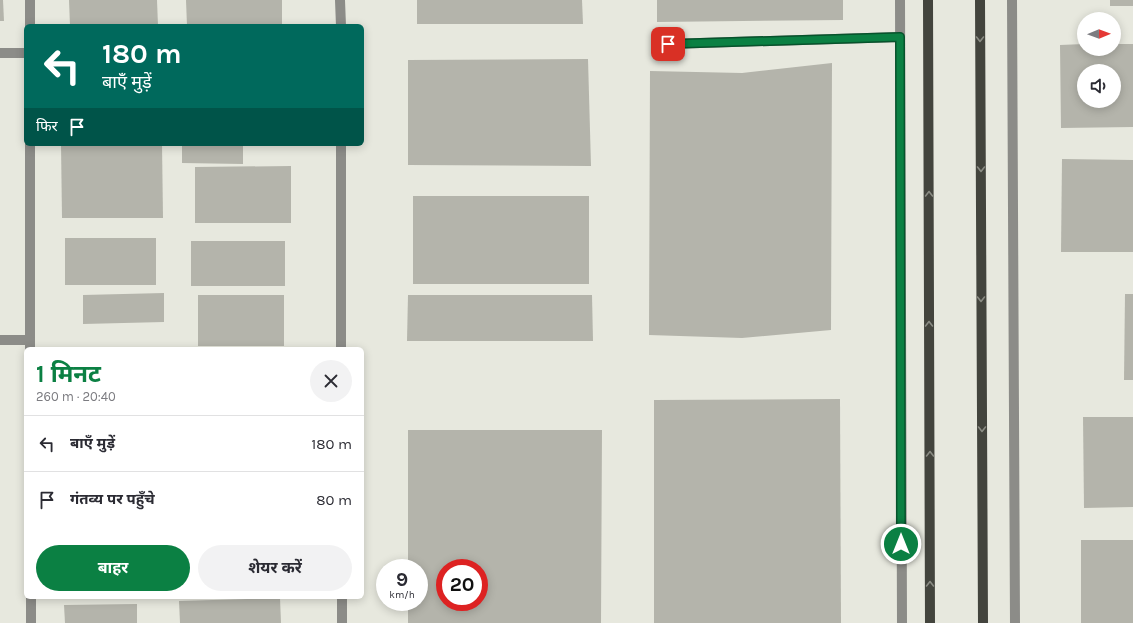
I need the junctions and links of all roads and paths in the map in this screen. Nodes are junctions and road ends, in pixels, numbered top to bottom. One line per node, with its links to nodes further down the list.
1 (30, 0): 7 (street)
2 (340, 0): 8 (street)
3 (900, 0): 9 (street)
4 (928, 0): 23 (main road, one-way to 4)
5 (980, 0): 24 (main road, one-way to 24)
6 (1012, 0): 25 (street)
7 (30, 24)
8 (340, 24)
9 (900, 37): 10 (street); 22 (street)
10 (668, 44)
11 (0, 53): 12 (street)
12 (24, 53)
13 (30, 146): 16 (street)
14 (341, 146): 17 (street)
15 (0, 340): 16 (street)
16 (30, 345)
17 (341, 347)
18 (31, 599): 20 (street)
19 (342, 599): 21 (street)
20 (31, 623)
21 (342, 623)
22 (902, 623)
23 (930, 623)
24 (983, 623)
25 (1016, 623)

